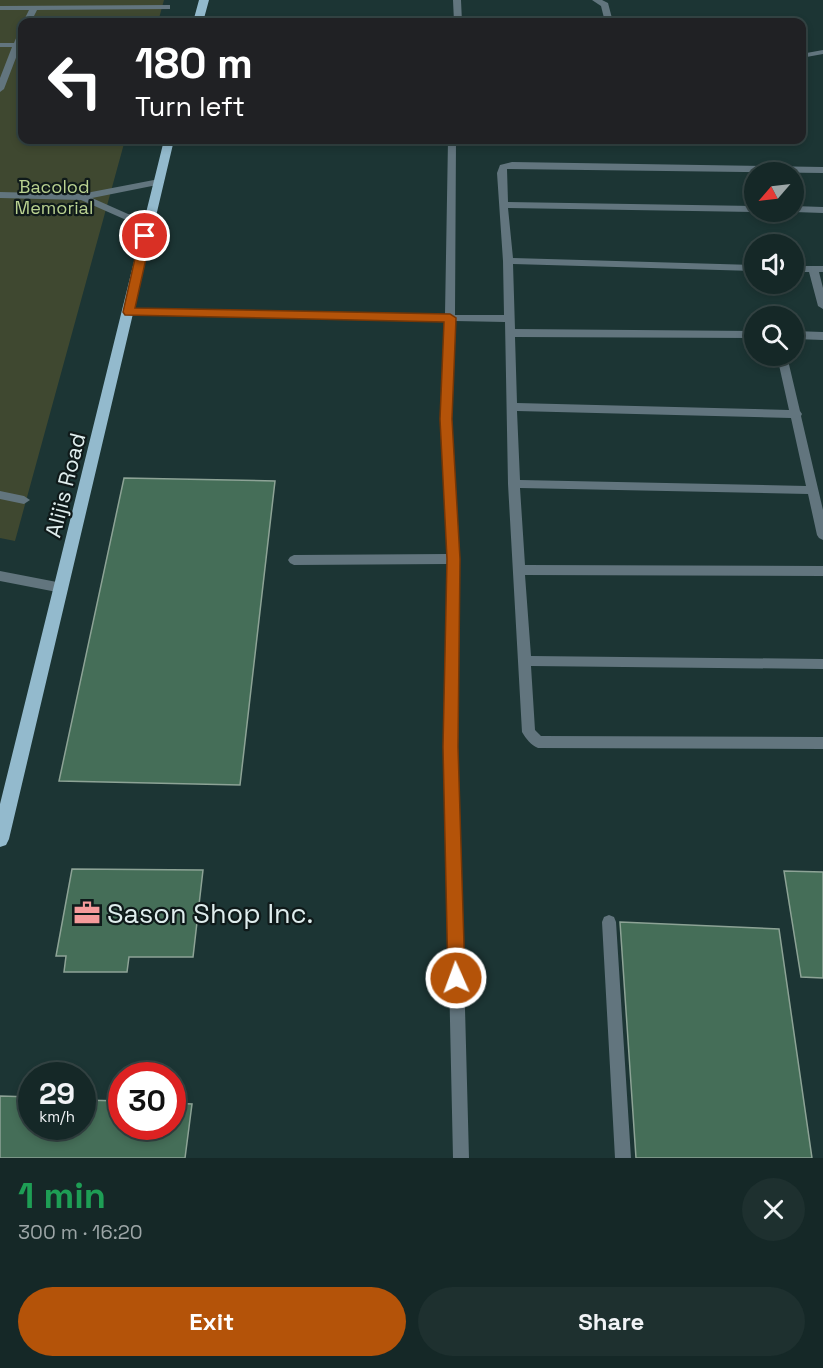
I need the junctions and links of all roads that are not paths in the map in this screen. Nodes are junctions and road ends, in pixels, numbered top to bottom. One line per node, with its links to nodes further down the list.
1 (204, 0): 8 (main road)
2 (457, 0): 9 (street)
3 (596, 0): 10 (street)
4 (167, 7): 6 (street)
5 (0, 8): 6 (street)
6 (34, 9): 7 (street)
7 (29, 18)
8 (199, 18)
9 (458, 18)
10 (608, 18)
11 (18, 41): 13 (street)
12 (0, 45): 13 (street)
13 (16, 45): 16 (street)
14 (823, 52): 15 (street)
15 (806, 55)
16 (0, 89)
17 (168, 144): 20 (main road, Alijis Road)
18 (452, 144): 33 (street)
19 (823, 171): 23 (street)
20 (159, 182): 22 (street); 27 (main road, Alijis Road)
21 (0, 195): 22 (street)
22 (81, 196): 27 (street)
23 (504, 205): 24 (street); 28 (street)
24 (744, 209)
25 (804, 209): 26 (street)
26 (823, 210)
27 (150, 218): 32 (main road, Alijis Road)
28 (508, 261): 29 (street); 34 (street)
29 (744, 268)
30 (818, 269): 31 (street)
31 (823, 306)
32 (129, 312): 33 (street); 52 (main road, Alijis Road)
33 (450, 318): 34 (street); 47 (street)
34 (510, 319): 35 (street)
35 (510, 333): 36 (street); 40 (street)
36 (744, 334)
37 (804, 335): 38 (street)
38 (823, 336)
39 (785, 366): 41 (street)
40 (511, 407): 41 (street); 42 (street)
41 (797, 414): 43 (street)
42 (513, 483): 43 (street); 49 (street)
43 (811, 490): 46 (street)
44 (0, 495): 45 (street)
45 (24, 500)
46 (823, 535)
47 (454, 559): 48 (street); 58 (street)
48 (294, 560)
49 (520, 570): 50 (street); 53 (street)
50 (823, 571)
51 (0, 576): 52 (street)
52 (62, 588): 56 (main road, Alijis Road)
53 (524, 661): 54 (street); 55 (street)
54 (823, 664)
55 (823, 743)
56 (0, 839)
57 (609, 922): 59 (street)
58 (461, 1158)
59 (622, 1158)

